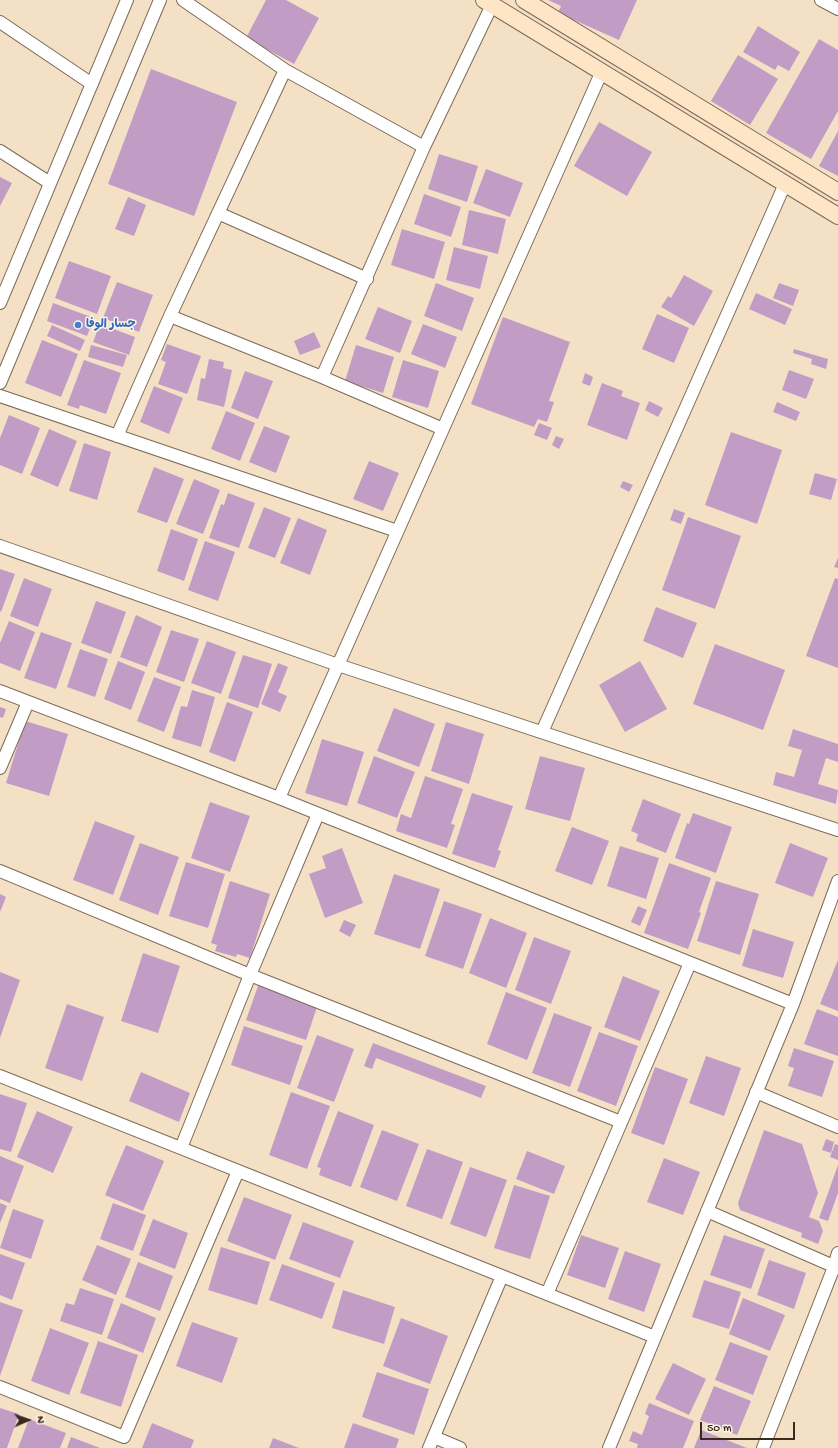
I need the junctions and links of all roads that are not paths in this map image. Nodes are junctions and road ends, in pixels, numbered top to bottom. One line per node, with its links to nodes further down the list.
1 (127, 0): 11 (street)
2 (160, 0): 23 (street)
3 (183, 0): 9 (street)
4 (524, 0): 16 (main road)
5 (821, 0): 7 (street)
6 (488, 2): 10 (main road); 12 (street)
7 (837, 7)
8 (0, 22): 11 (street)
9 (285, 70): 12 (street); 17 (street)
10 (602, 71): 15 (main road); 25 (street)
11 (92, 84): 14 (street)
12 (424, 147): 19 (street)
13 (0, 151): 14 (street)
14 (50, 183): 20 (street)
15 (786, 184): 18 (main road); 32 (street)
16 (838, 192)
17 (218, 213): 19 (street); 21 (street)
18 (838, 216)
19 (366, 279): 22 (street)
20 (0, 303)
21 (170, 316): 22 (street); 26 (street)
22 (322, 378): 25 (street)
23 (0, 383)
24 (0, 396): 26 (street)
25 (442, 429): 27 (street)
26 (117, 436): 27 (street)
27 (397, 531): 29 (street)
28 (0, 546): 29 (street)
29 (338, 665): 32 (street); 34 (street)
30 (0, 691): 31 (street)
31 (28, 702): 33 (street); 34 (street)
32 (542, 732): 36 (street)
33 (0, 768)
34 (279, 798): 35 (street)
35 (318, 814): 39 (street); 40 (street)
36 (838, 830)
37 (0, 871): 40 (street)
38 (838, 881): 41 (street)
39 (690, 963): 41 (street); 44 (street)
40 (250, 975): 44 (street); 46 (street)
41 (793, 1004): 43 (street)
42 (0, 1076): 46 (street)
43 (756, 1092): 45 (street); 48 (street)
44 (621, 1122): 52 (street)
45 (838, 1127)
46 (181, 1148): 47 (street)
47 (238, 1171): 51 (street); 54 (street)
48 (707, 1211): 50 (street); 53 (street)
49 (838, 1253): 50 (street)
50 (836, 1267): 58 (street)
51 (502, 1276): 52 (street); 55 (street)
52 (547, 1294): 53 (street)
53 (655, 1337): 56 (street)
54 (0, 1387)
55 (431, 1443): 57 (street)
56 (611, 1447)
57 (460, 1448)
58 (763, 1448)

